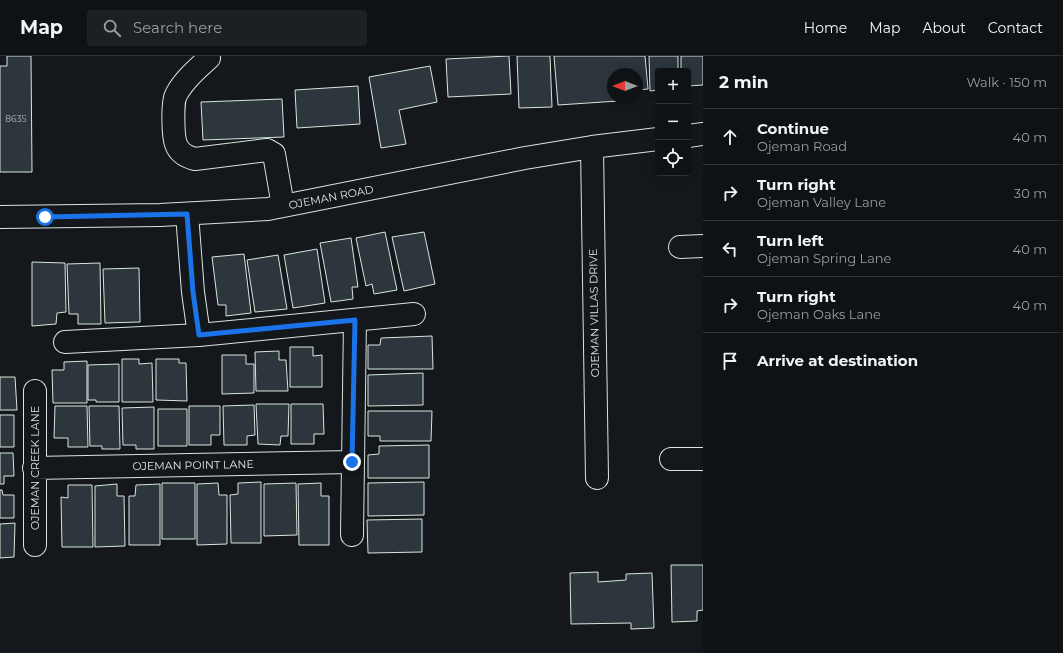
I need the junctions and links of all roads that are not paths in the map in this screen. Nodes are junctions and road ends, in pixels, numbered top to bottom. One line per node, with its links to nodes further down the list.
1 (209, 58): 6 (street)
2 (703, 134): 3 (street)
3 (691, 136)
4 (655, 139): 5 (street, OJEMAN ROAD)
5 (592, 147): 6 (street, OJEMAN ROAD); 20 (street, OJEMAN VILLAS DRIVE)
6 (283, 206): 7 (street, OJEMAN ROAD)
7 (187, 214): 8 (street, OJEMAN ROAD); 13 (street)
8 (0, 217)
9 (703, 246): 10 (street)
10 (680, 247)
11 (414, 314): 12 (street)
12 (355, 320): 13 (street); 18 (street)
13 (199, 335): 14 (street)
14 (65, 342)
15 (35, 390): 19 (street, OJEMAN CREEK LANE)
16 (703, 458): 17 (street)
17 (671, 459)
18 (352, 462): 19 (street, OJEMAN POINT LANE); 21 (street)
19 (34, 468): 22 (street, OJEMAN CREEK LANE)
20 (597, 478)
21 (352, 535)
22 (35, 545)

